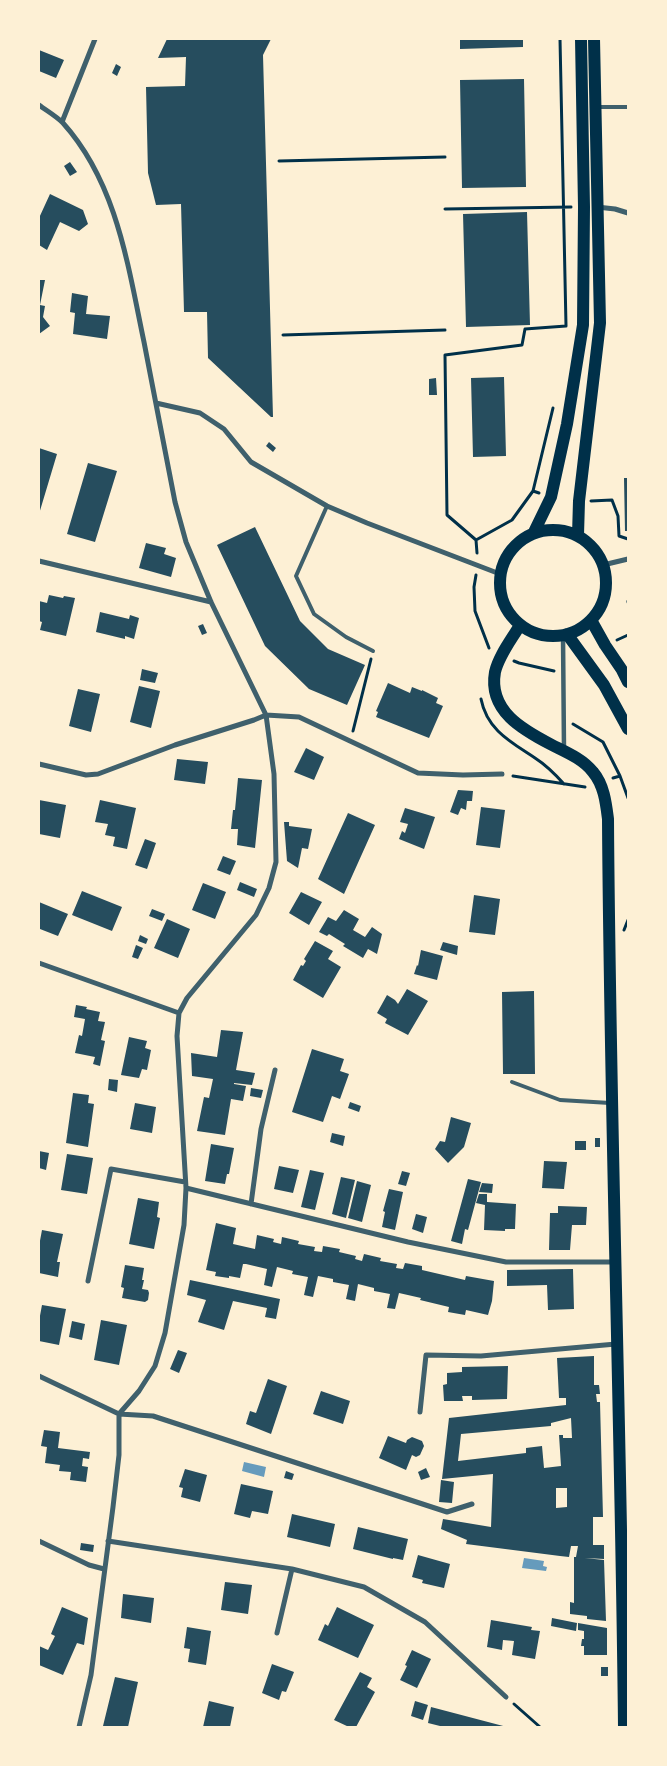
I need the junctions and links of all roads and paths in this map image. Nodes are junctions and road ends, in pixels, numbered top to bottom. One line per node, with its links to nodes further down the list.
1 (95, 39): 8 (street)
2 (560, 39): 11 (path)
3 (581, 39): 12 (main road)
4 (594, 39): 6 (main road)
5 (39, 105): 8 (street)
6 (594, 107): 7 (lane); 12 (main road)
7 (628, 107)
8 (62, 122): 20 (street)
9 (445, 157): 10 (path)
10 (279, 161)
11 (564, 206): 12 (path); 13 (path); 15 (path)
12 (591, 207): 14 (street); 22 (main road); 23 (main road)
13 (445, 209)
14 (628, 213)
15 (566, 326): 18 (path); 28 (path)
16 (445, 330): 17 (path)
17 (284, 335)
18 (565, 335)
19 (554, 402): 21 (path)
20 (156, 403): 24 (street); 34 (street)
21 (533, 491): 22 (path); 28 (path)
22 (551, 497): 25 (main road)
23 (578, 501): 26 (main road); 27 (path)
24 (327, 506): 31 (street); 38 (lane)
25 (534, 532): 26 (main road); 33 (main road)
26 (578, 535): 32 (main road)
27 (628, 539)
28 (476, 540): 31 (path)
29 (628, 559): 32 (street)
30 (39, 561): 34 (street)
31 (478, 565): 33 (street); 39 (path)
32 (604, 565): 35 (main road)
33 (500, 574): 36 (main road)
34 (211, 602): 42 (street)
35 (591, 620): 37 (main road); 41 (main road)
36 (520, 625): 37 (main road); 39 (main road)
37 (565, 635): 40 (street); 44 (main road)
38 (373, 651): 45 (path)
39 (503, 654): 40 (path); 46 (main road)
40 (564, 674): 43 (street)
41 (628, 682)
42 (266, 715): 45 (street); 47 (street); 53 (street)
43 (564, 718): 46 (street); 49 (path)
44 (628, 729)
45 (350, 741): 48 (street)
46 (564, 751): 50 (main road)
47 (39, 764)
48 (502, 774): 50 (path)
49 (620, 776): 50 (path); 51 (path)
50 (600, 784): 56 (main road)
51 (628, 798)
52 (39, 963): 53 (street)
53 (179, 1013): 57 (street)
54 (275, 1070): 58 (street)
55 (512, 1082): 56 (lane)
56 (612, 1103): 59 (main road)
57 (186, 1185): 58 (street); 60 (street); 64 (street)
58 (251, 1204): 59 (street)
59 (616, 1262): 61 (main road)
60 (88, 1280)
61 (618, 1344): 63 (street); 74 (main road)
62 (39, 1376): 64 (street)
63 (420, 1412)
64 (120, 1414): 65 (street); 67 (street)
65 (472, 1504)
66 (39, 1541): 68 (street)
67 (108, 1541): 68 (street); 69 (street)
68 (104, 1569): 72 (street)
69 (292, 1569): 70 (street); 71 (street)
70 (278, 1633)
71 (506, 1696): 73 (path)
72 (79, 1727)
73 (540, 1727)
74 (624, 1727)

